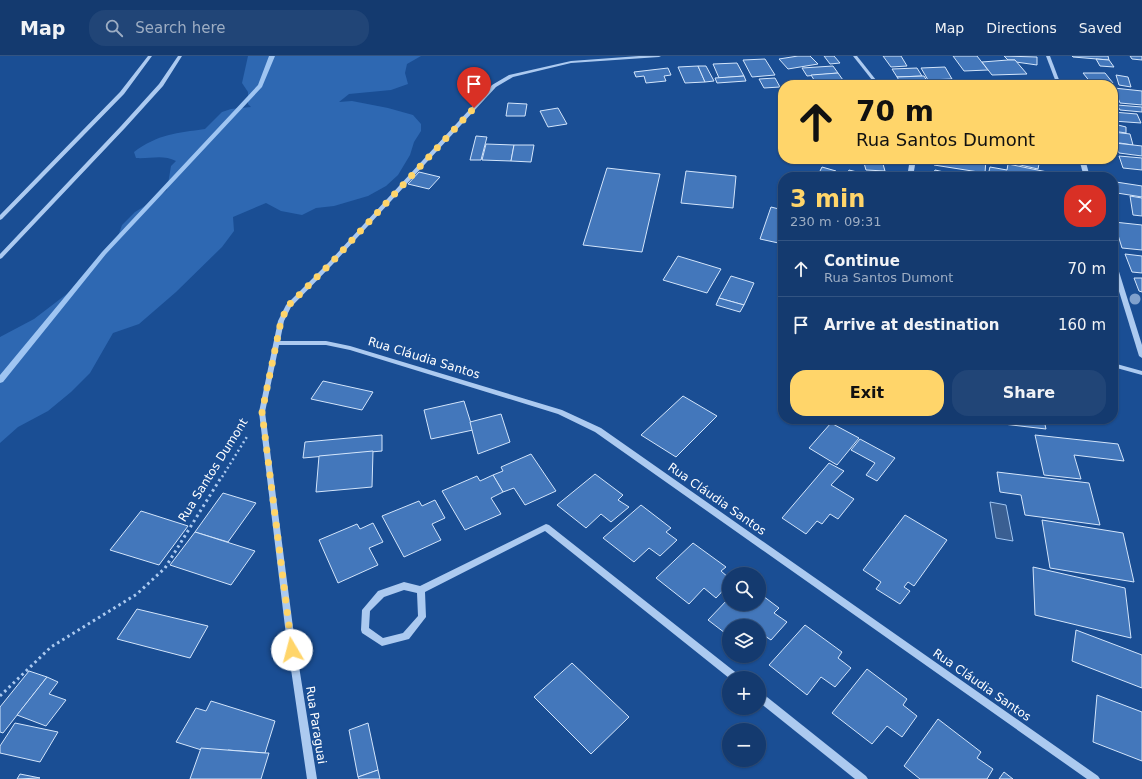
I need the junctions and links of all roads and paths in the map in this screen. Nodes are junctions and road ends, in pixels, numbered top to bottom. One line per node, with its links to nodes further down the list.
1 (150, 56): 8 (street)
2 (180, 56): 9 (street)
3 (659, 56): 11 (street, Rua Santos Dumont)
4 (855, 56): 6 (street)
5 (1048, 56): 7 (street)
6 (874, 80)
7 (1057, 80)
8 (0, 218)
9 (0, 257)
10 (1118, 278): 12 (street)
11 (278, 343): 15 (street, Rua Santos Dumont); 22 (street, Rua Cláudia Santos)
12 (1142, 356)
13 (1118, 366): 14 (street)
14 (1142, 373)
15 (262, 412): 18 (path, Rua Santos Dumont); 20 (street, Rua Paraguai)
16 (421, 590): 16 (street); 17 (street)
17 (727, 671)
18 (0, 696)
19 (766, 702): 21 (street)
20 (312, 779)
21 (863, 779)
22 (1095, 779)

